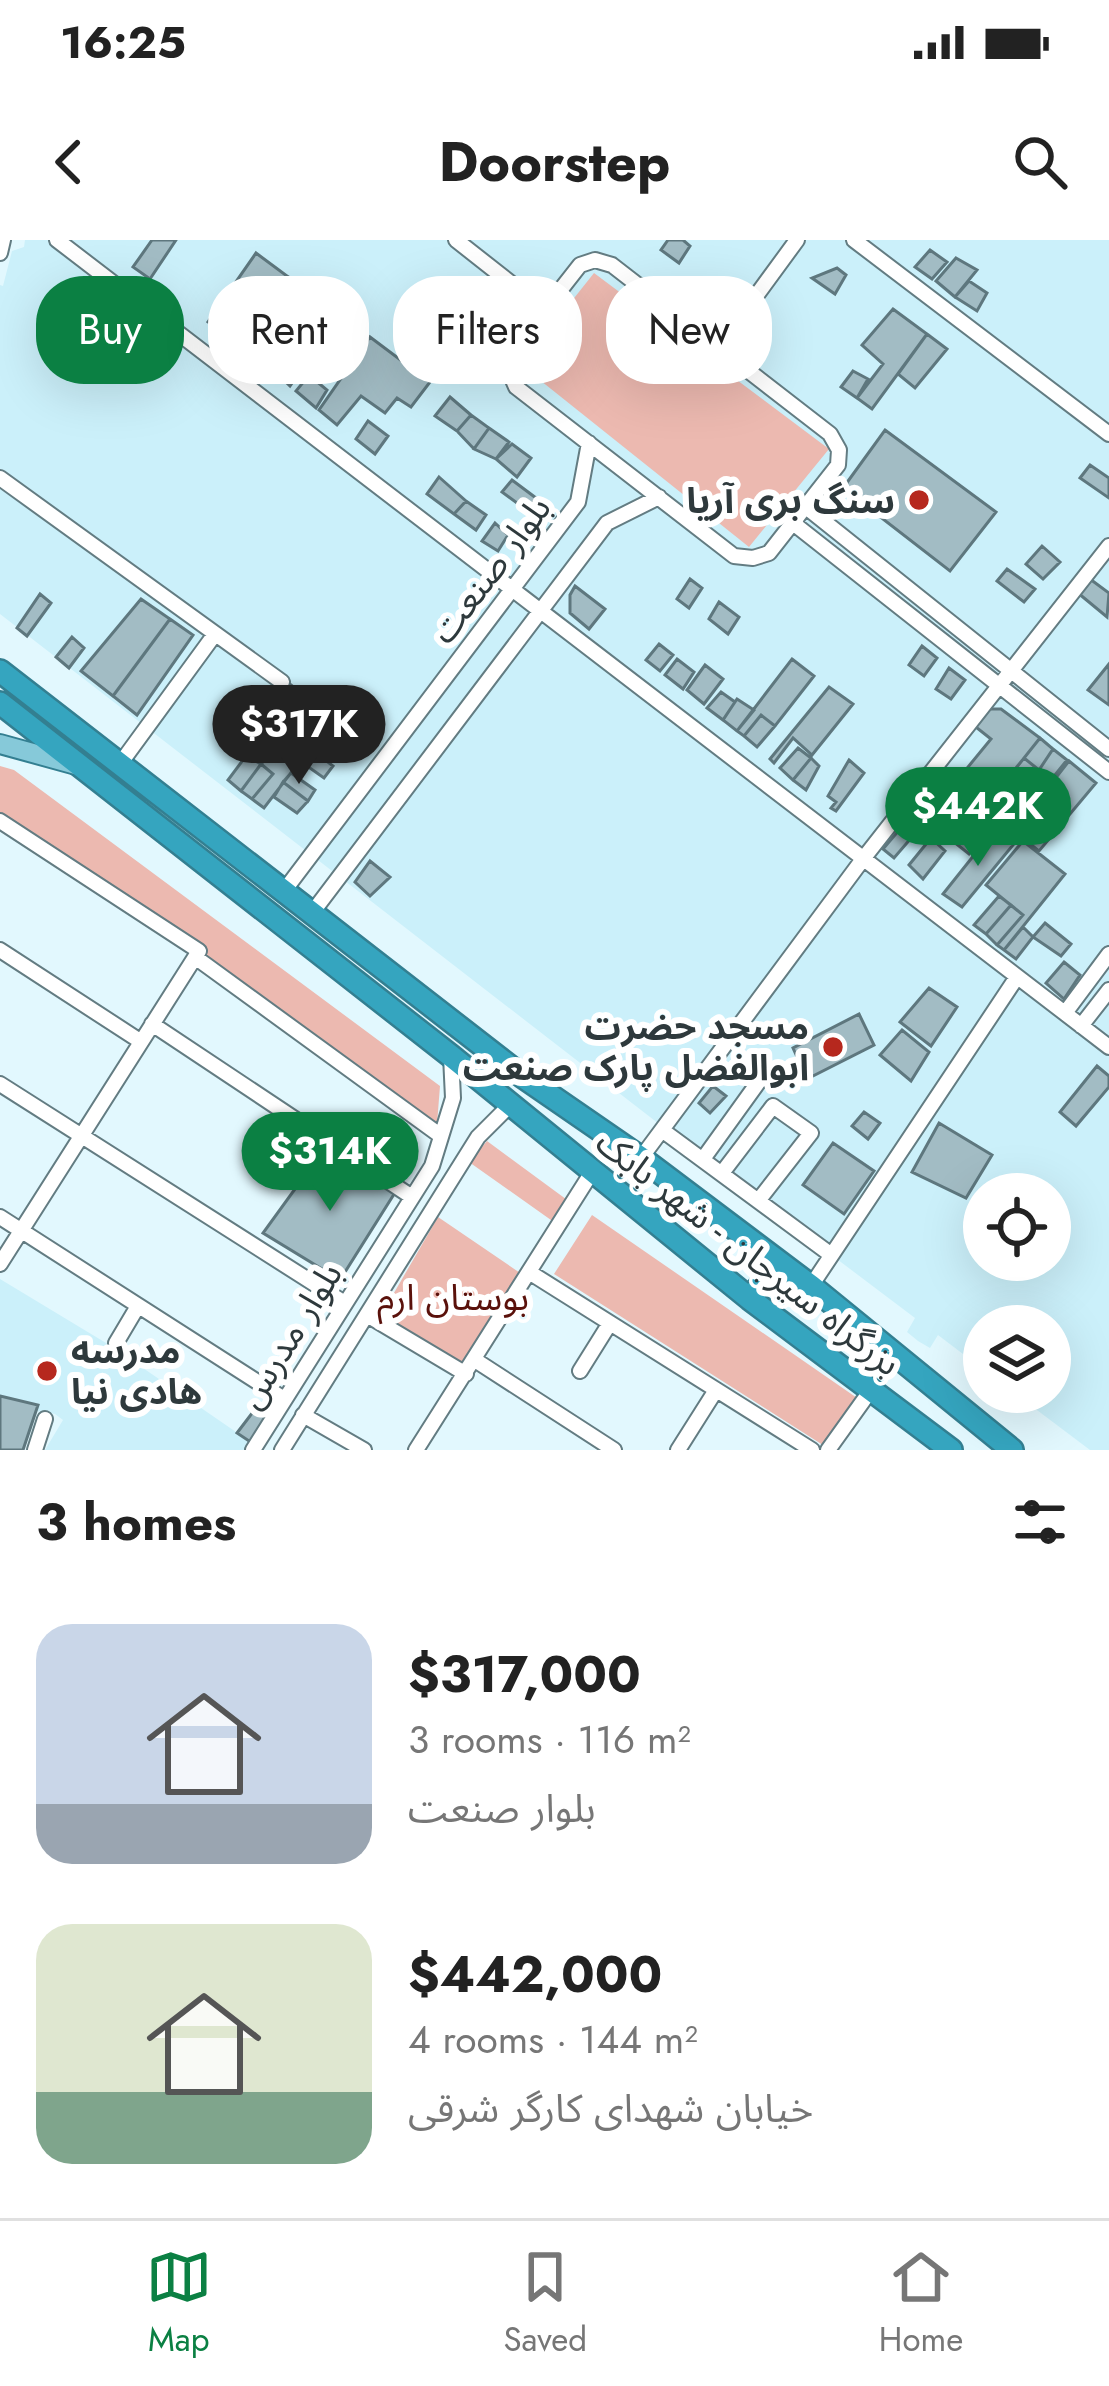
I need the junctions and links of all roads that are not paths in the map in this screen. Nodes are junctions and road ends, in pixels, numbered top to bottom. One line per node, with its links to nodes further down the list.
1 (3, 240): 6 (street)
2 (57, 240): 22 (street)
3 (456, 240): 7 (street)
4 (797, 240): 10 (street)
5 (854, 240): 13 (street)
6 (0, 253)
7 (502, 276)
8 (571, 276): 9 (street)
9 (626, 276)
10 (771, 276)
11 (515, 384): 14 (street)
12 (765, 384): 17 (street)
13 (1109, 434)
14 (589, 443): 16 (street); 22 (street, بلوار صنعت)
15 (0, 478): 24 (street)
16 (659, 497): 18 (street); 23 (street, بلوار صنعت)
17 (806, 507): 18 (street); 19 (street)
18 (793, 523): 21 (street)
19 (848, 541): 21 (street); 25 (street)
20 (1109, 546): 25 (street)
21 (835, 556): 28 (street)
22 (512, 589): 23 (street); 37 (street, بلوار صنعت)
23 (542, 612): 36 (street); 38 (street, بلوار صنعت)
24 (215, 634): 27 (street); 32 (street)
25 (1011, 670): 28 (street); 31 (street)
26 (0, 671): 32 (highway, بزرگراه سیرجان - شهر بابک)
27 (282, 682)
28 (999, 686): 34 (street); 36 (street)
29 (0, 703): 33 (highway, بزرگراه سیرجان - شهر بابک)
30 (0, 745): 33 (main road)
31 (1109, 749)
32 (120, 764): 37 (highway, بزرگراه سیرجان - شهر بابک)
33 (80, 766): 49 (highway, بزرگراه سیرجان - شهر بابک)
34 (1109, 772)
35 (0, 821): 40 (street)
36 (863, 859): 42 (street); 53 (street)
37 (284, 891): 38 (highway, بزرگراه سیرجان - شهر بابک)
38 (312, 913): 56 (highway, بزرگراه سیرجان - شهر بابک)
39 (0, 950): 47 (street)
40 (197, 954): 45 (street); 55 (street)
41 (1109, 954): 44 (street)
42 (1017, 977): 44 (street); 66 (street)
43 (1109, 989): 46 (street)
44 (1065, 1013): 46 (street)
45 (152, 1024): 47 (street); 62 (street)
46 (1081, 1026): 48 (street)
47 (140, 1041): 54 (street)
48 (1109, 1047)
49 (451, 1056): 52 (highway, بزرگراه سیرجان - شهر بابک); 55 (street, بلوار مدرس)
50 (762, 1077): 57 (street)
51 (0, 1084): 54 (street)
52 (511, 1104): 59 (highway, بزرگراه سیرجان - شهر بابک); 61 (street, بلوار مدرس)
53 (662, 1130): 56 (street); 57 (street)
54 (80, 1135): 65 (street); 72 (street)
55 (441, 1136): 58 (street, بلوار مدرس)
56 (641, 1158): 67 (highway, بزرگراه سیرجان - شهر بابک)
57 (703, 1159): 60 (street)
58 (432, 1166): 61 (street); 62 (street, بلوار مدرس)
59 (592, 1172): 69 (street); 71 (highway, بزرگراه سیرجان - شهر بابک)
60 (722, 1173): 63 (street); 63 (street)
61 (451, 1179): 74 (street, بلوار مدرس)
62 (412, 1197): 72 (street, بلوار مدرس)
63 (758, 1201): 66 (street)
64 (0, 1217): 65 (street)
65 (19, 1229): 68 (street); 73 (street)
66 (830, 1254): 70 (street)
67 (777, 1263): 70 (highway, بزرگراه سیرجان - شهر بابک); 71 (highway)
68 (0, 1264)
69 (529, 1272): 75 (street); 77 (street)
70 (811, 1286): 95 (highway, بزرگراه سیرجان - شهر بابک)
71 (750, 1299): 81 (highway, بزرگراه سیرجان - شهر بابک)
72 (343, 1302): 82 (street, بلوار مدرس)
73 (138, 1306): 76 (street); 82 (street)
74 (367, 1315): 79 (street); 83 (street, بلوار مدرس)
75 (610, 1323): 78 (street); 80 (street)
76 (116, 1343)
77 (475, 1360): 79 (street); 85 (street)
78 (580, 1371)
79 (466, 1374): 90 (street)
80 (716, 1390): 91 (street); 92 (street)
81 (871, 1390): 93 (street); 94 (highway, بزرگراه سیرجان - شهر بابک)
82 (284, 1399): 88 (street, بلوار مدرس)
83 (303, 1415): 86 (street); 89 (street, بلوار مدرس)
84 (45, 1419): 87 (street)
85 (610, 1447)
86 (362, 1449)
87 (35, 1450)
88 (253, 1450)
89 (282, 1450)
90 (416, 1450)
91 (678, 1450)
92 (812, 1450)
93 (828, 1450)
94 (951, 1450)
95 (1012, 1450)

